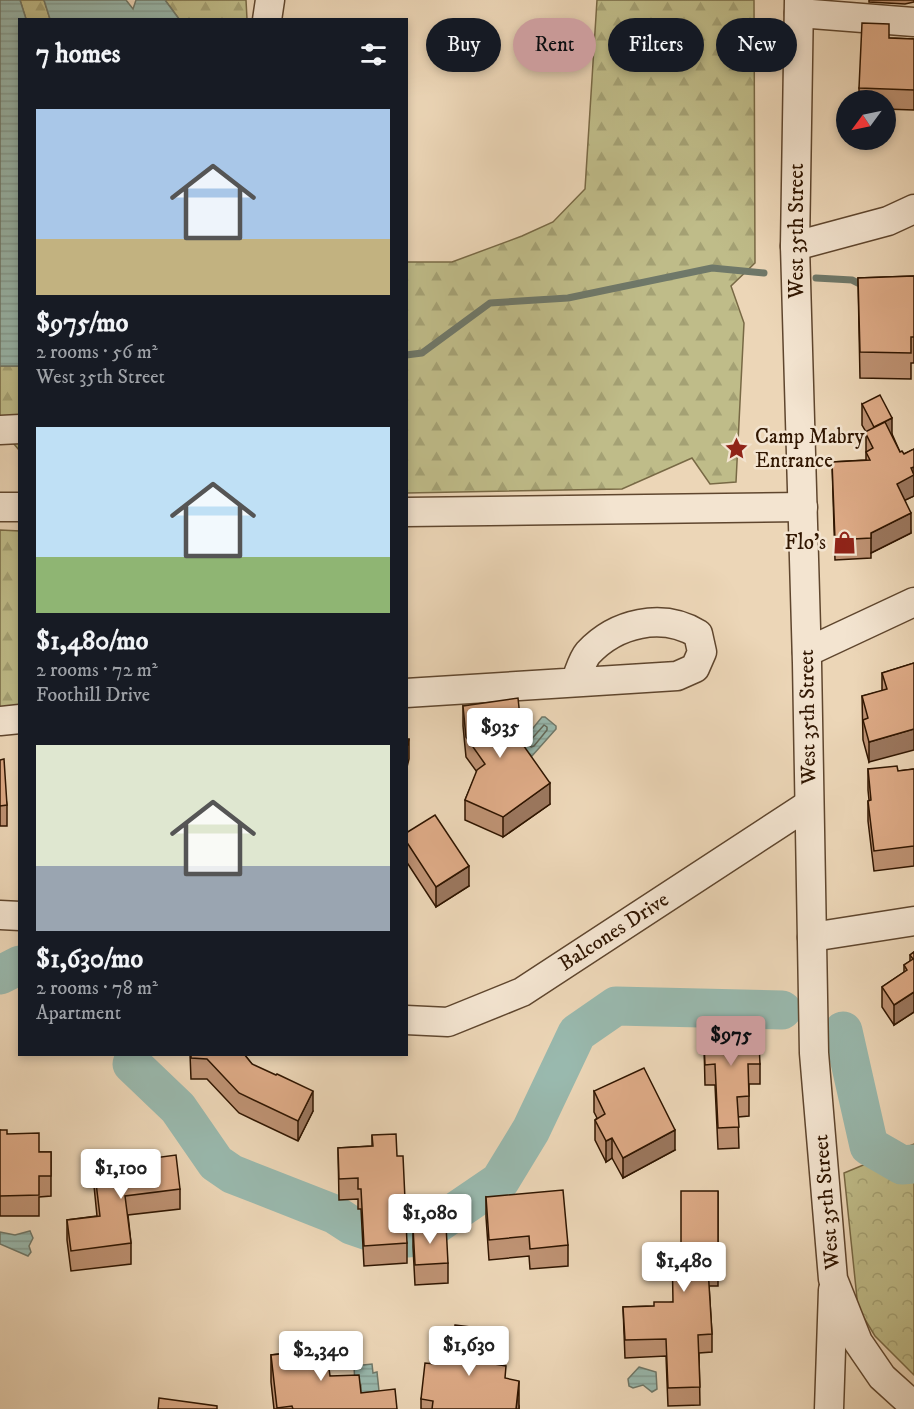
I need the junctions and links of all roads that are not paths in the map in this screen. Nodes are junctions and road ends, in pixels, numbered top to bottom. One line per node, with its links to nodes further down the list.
1 (270, 0): 3 (street)
2 (799, 7): 4 (street); 6 (street, West 35th Street)
3 (267, 18)
4 (914, 22)
5 (914, 209): 6 (street)
6 (795, 246): 11 (street, West 35th Street)
7 (18, 429): 8 (street)
8 (0, 430)
9 (0, 507): 10 (street)
10 (18, 507)
11 (803, 507): 12 (street); 14 (street, West 35th Street)
12 (408, 512)
13 (914, 602): 14 (street)
14 (807, 652): 19 (street, West 35th Street)
15 (575, 682): 16 (street)
16 (408, 693)
17 (18, 719): 18 (street)
18 (0, 721)
19 (808, 805): 23 (street, West 35th Street); 24 (street, Balcones Drive)
20 (0, 915): 21 (street)
21 (18, 916)
22 (914, 921): 23 (street)
23 (812, 937): 25 (street, West 35th Street)
24 (408, 1020)
25 (833, 1279): 26 (street, West 35th Street); 27 (street)
26 (914, 1406)
27 (829, 1409)

